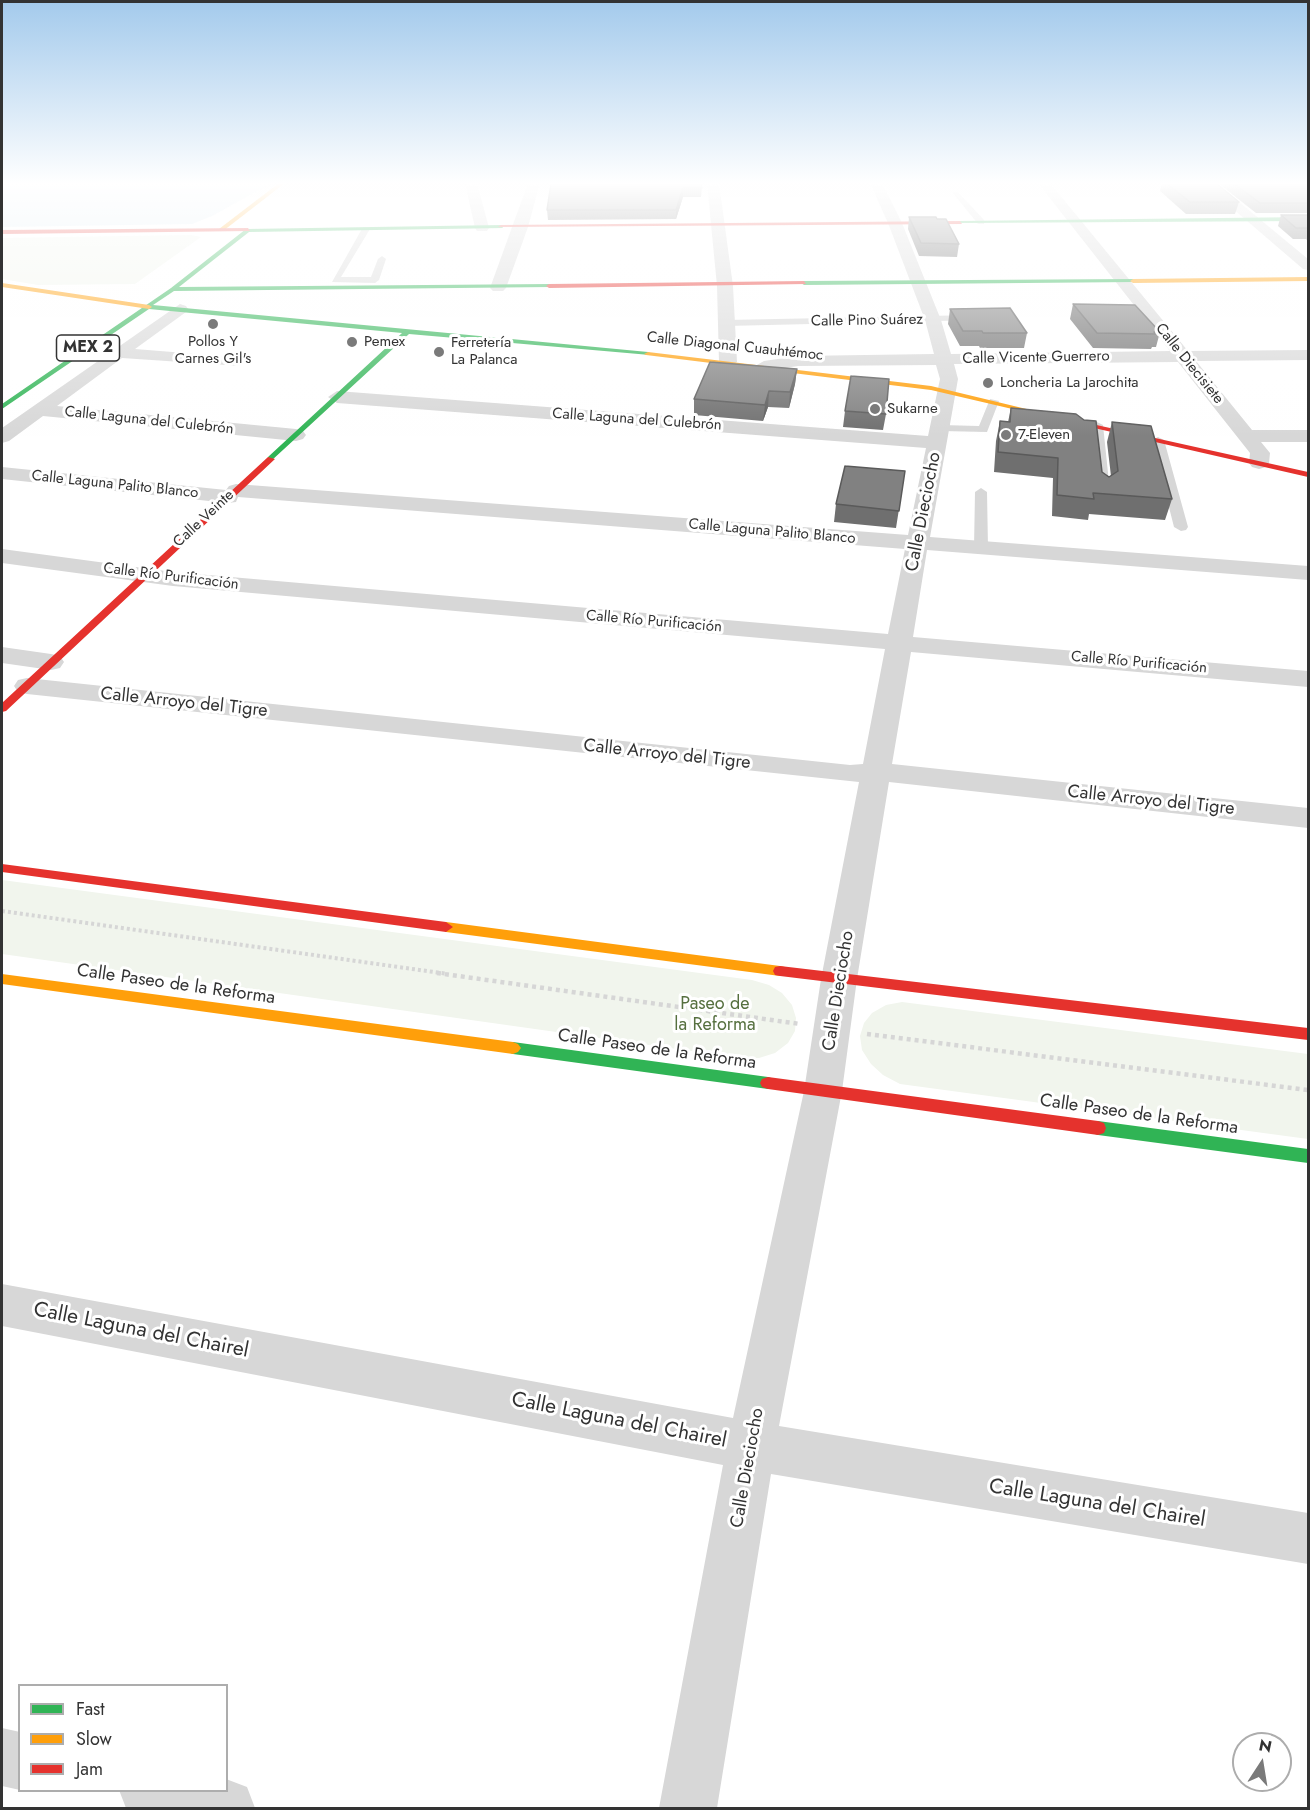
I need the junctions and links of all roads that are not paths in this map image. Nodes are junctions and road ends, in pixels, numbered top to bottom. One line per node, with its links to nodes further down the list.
1 (201, 267): 16 (main road, MEX 2)
2 (343, 267): 3 (lane)
3 (379, 267)
4 (506, 267): 13 (street)
5 (722, 267): 12 (street)
6 (911, 267): 10 (street, Calle Dieciocho)
7 (1109, 267): 9 (street, Calle Diecisiete)
8 (1308, 279): 9 (main road)
9 (1120, 281): 10 (main road); 30 (street, Calle Diecisiete)
10 (917, 283): 12 (main road); 24 (street, Calle Dieciocho)
11 (2, 285): 14 (main road)
12 (724, 286): 13 (main road); 25 (street)
13 (498, 288): 16 (main road)
14 (29, 289): 15 (main road); 17 (main road, Calle Diagonal Cuauhtémoc)
15 (138, 289): 16 (main road); 18 (main road, MEX 2)
16 (174, 289): 19 (main road, MEX 2)
17 (68, 296): 18 (main road, Calle Diagonal Cuauhtémoc); 20 (main road)
18 (121, 304): 19 (main road, Calle Diagonal Cuauhtémoc); 22 (main road, MEX 2)
19 (149, 307): 21 (main road, Calle Diagonal Cuauhtémoc); 35 (main road, MEX 2)
20 (81, 309)
21 (180, 309): 26 (main road, Calle Diagonal Cuauhtémoc); 27 (street)
22 (104, 316)
23 (986, 318): 24 (lane, Calle Pino Suárez)
24 (933, 320): 25 (lane, Calle Pino Suárez); 34 (street, Calle Dieciocho)
25 (726, 322): 32 (street)
26 (408, 331): 32 (main road, Calle Diagonal Cuauhtémoc); 36 (main road, Calle Veinte)
27 (136, 340): 28 (street); 35 (main road)
28 (119, 353): 31 (street); 39 (street)
29 (1308, 355): 30 (street, Calle Vicente Guerrero)
30 (1183, 357): 34 (street, Calle Vicente Guerrero); 43 (street, Calle Diecisiete)
31 (235, 362)
32 (728, 362): 33 (main road, Calle Diagonal Cuauhtémoc)
33 (764, 366): 34 (main road, Calle Diagonal Cuauhtémoc); 34 (street, Calle Vicente Guerrero)
34 (945, 375): 37 (main road, Calle Diagonal Cuauhtémoc); 42 (street, Calle Dieciocho)
35 (31, 386): 38 (main road, MEX 2)
36 (337, 398): 41 (main road, Calle Veinte); 42 (street, Calle Laguna del Culebrón)
37 (994, 401): 40 (main road, Calle Diagonal Cuauhtémoc); 42 (lane)
38 (2, 407)
39 (38, 410): 41 (street, Calle Laguna del Culebrón); 45 (street)
40 (1097, 425): 46 (main road, Calle Diagonal Cuauhtémoc); 51 (lane)
41 (296, 435): 52 (main road, Calle Veinte)
42 (939, 436): 54 (street, Calle Dieciocho)
43 (1246, 436): 44 (street); 47 (street, Calle Diecisiete)
44 (1308, 436)
45 (2, 437)
46 (1158, 440): 47 (main road, Calle Diagonal Cuauhtémoc); 53 (lane)
47 (1259, 464): 49 (main road, Calle Diagonal Cuauhtémoc)
48 (2, 473): 52 (street, Calle Laguna Palito Blanco)
49 (1308, 475)
50 (981, 492): 55 (lane)
51 (1104, 492)
52 (232, 493): 54 (street, Calle Laguna Palito Blanco); 58 (main road, Calle Veinte)
53 (1181, 527)
54 (917, 544): 55 (street, Calle Laguna Palito Blanco); 59 (street, Calle Dieciocho)
55 (981, 548): 57 (street, Calle Laguna Palito Blanco)
56 (2, 556): 58 (street, Calle Río Purificación)
57 (1308, 573)
58 (146, 575): 59 (street, Calle Río Purificación); 61 (main road, Calle Veinte)
59 (901, 643): 62 (street, Calle Río Purificación); 65 (street, Calle Dieciocho)
60 (2, 655): 61 (street)
61 (51, 662): 63 (main road, Calle Veinte)
62 (1308, 679)
63 (27, 686): 64 (main road, Calle Veinte); 65 (street, Calle Arroyo del Tigre)
64 (2, 709)
65 (878, 772): 66 (street, Calle Arroyo del Tigre); 69 (street, Calle Dieciocho)
66 (1308, 818)
67 (2, 868): 69 (main road)
68 (2, 979): 71 (main road, Calle Paseo de la Reforma)
69 (839, 979): 70 (main road); 71 (street, Calle Dieciocho)
70 (1308, 1034)
71 (823, 1091): 72 (main road, Calle Paseo de la Reforma); 74 (street, Calle Dieciocho)
72 (1308, 1156)
73 (2, 1305): 74 (street, Calle Laguna del Chairel)
74 (751, 1446): 75 (street, Calle Laguna del Chairel); 80 (street, Calle Dieciocho)
75 (1308, 1539)
76 (2, 1757): 77 (street)
77 (18, 1761)
78 (152, 1792): 79 (street)
79 (226, 1809)
80 (688, 1809)

